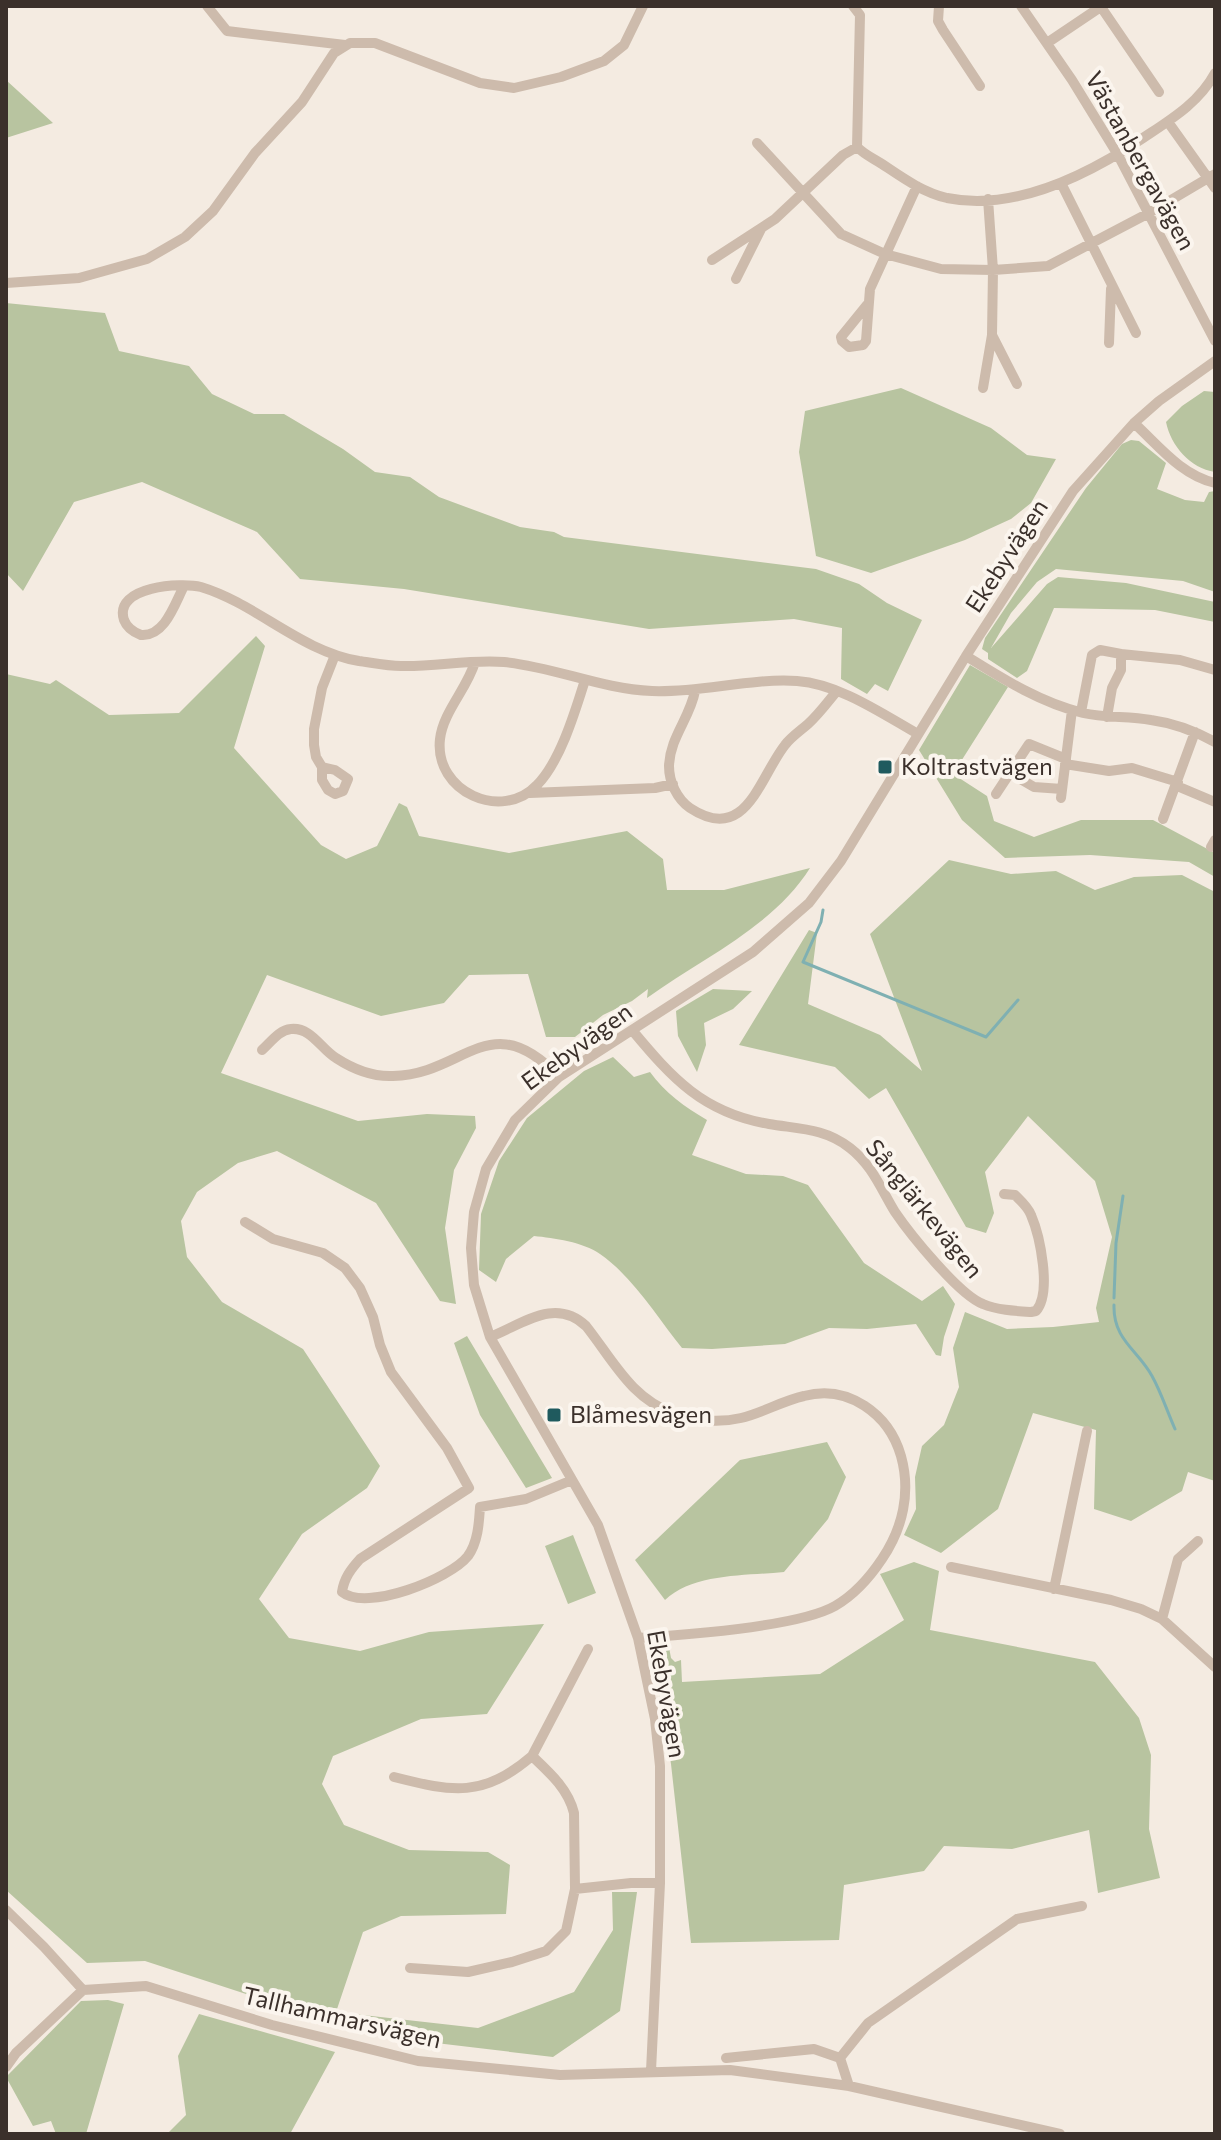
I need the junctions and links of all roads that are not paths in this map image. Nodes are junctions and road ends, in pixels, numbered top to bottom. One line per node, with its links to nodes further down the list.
1 (207, 6): 8 (street)
2 (643, 6): 8 (street)
3 (939, 6): 10 (street)
4 (1021, 6): 7 (street, Västanbergavägen)
5 (1101, 6): 7 (street); 11 (street)
6 (860, 9): 14 (street)
7 (1047, 43): 15 (street, Västanbergavägen)
8 (346, 45): 28 (street)
9 (1215, 73): 12 (street)
10 (980, 86)
11 (1159, 92)
12 (1168, 122): 15 (street); 16 (street)
13 (757, 143): 19 (street)
14 (857, 147): 18 (street); 19 (street)
15 (1118, 155): 17 (street); 21 (street, Västanbergavägen)
16 (1213, 180): 21 (street)
17 (1061, 183): 20 (street); 23 (street)
18 (917, 186): 20 (street); 24 (street)
19 (802, 193): 22 (street); 24 (street)
20 (988, 199): 26 (street)
21 (1149, 213): 23 (street); 33 (street, Västanbergavägen)
22 (761, 229): 25 (street); 27 (street)
23 (1091, 244): 26 (street); 29 (street)
24 (885, 254): 26 (street); 30 (street)
25 (712, 260)
26 (993, 270): 32 (street)
27 (736, 279)
28 (6, 283)
29 (1111, 287): 31 (street); 34 (street)
30 (867, 305)
31 (1136, 333)
32 (992, 335): 36 (street); 37 (street)
33 (1215, 341)
34 (1109, 343)
35 (1215, 361): 38 (street, Ekebyvägen)
36 (1017, 384)
37 (983, 388)
38 (1134, 423): 39 (street); 43 (street, Ekebyvägen)
39 (1215, 483)
40 (184, 586): 40 (street); 42 (street)
41 (1121, 654): 45 (street); 49 (street); 50 (street)
42 (335, 655): 44 (street); 56 (street)
43 (966, 656): 49 (street); 53 (street, Ekebyvägen)
44 (475, 662): 46 (street); 60 (street)
45 (1215, 670)
46 (585, 680): 47 (street); 60 (street)
47 (695, 691): 48 (street); 58 (street)
48 (836, 692): 53 (street); 58 (street)
49 (1077, 711): 50 (street); 55 (street)
50 (1107, 717): 52 (street)
51 (1215, 728): 54 (street)
52 (1195, 732): 54 (street); 59 (street)
53 (918, 734): 64 (street, Ekebyvägen)
54 (1213, 741)
55 (1066, 762): 57 (street); 57 (street); 59 (street)
56 (322, 767)
57 (1010, 773): 61 (street)
58 (673, 784): 60 (street)
59 (1178, 784): 62 (street); 63 (street)
60 (530, 793)
61 (996, 794)
62 (1215, 802)
63 (1163, 819)
64 (632, 1030): 66 (street, Ekebyvägen); 67 (street, Sånglärkevägen)
65 (262, 1050): 66 (street)
66 (559, 1077): 69 (street, Ekebyvägen)
67 (1004, 1194)
68 (245, 1222): 72 (street)
69 (490, 1337): 71 (street, Ekebyvägen); 78 (street)
70 (1087, 1431): 76 (street)
71 (572, 1480): 73 (street); 78 (street, Ekebyvägen)
72 (469, 1488): 73 (street); 73 (street)
73 (480, 1507)
74 (1198, 1541): 77 (street)
75 (951, 1567): 76 (street)
76 (1054, 1589): 77 (street)
77 (1162, 1619): 80 (street)
78 (638, 1638): 83 (street, Ekebyvägen)
79 (587, 1657): 81 (street)
80 (1215, 1667)
81 (532, 1756): 82 (street); 84 (street)
82 (394, 1777)
83 (660, 1883): 84 (street); 92 (street, Ekebyvägen)
84 (575, 1889): 87 (street)
85 (1082, 1906): 90 (street)
86 (6, 1910): 88 (street)
87 (410, 1968)
88 (83, 1990): 91 (street); 92 (street, Tallhammarsvägen)
89 (726, 2058): 90 (street)
90 (840, 2058): 93 (street)
91 (6, 2067)
92 (651, 2071): 93 (street, Tallhammarsvägen)
93 (849, 2086): 94 (street, Tallhammarsvägen)
94 (1060, 2134)

